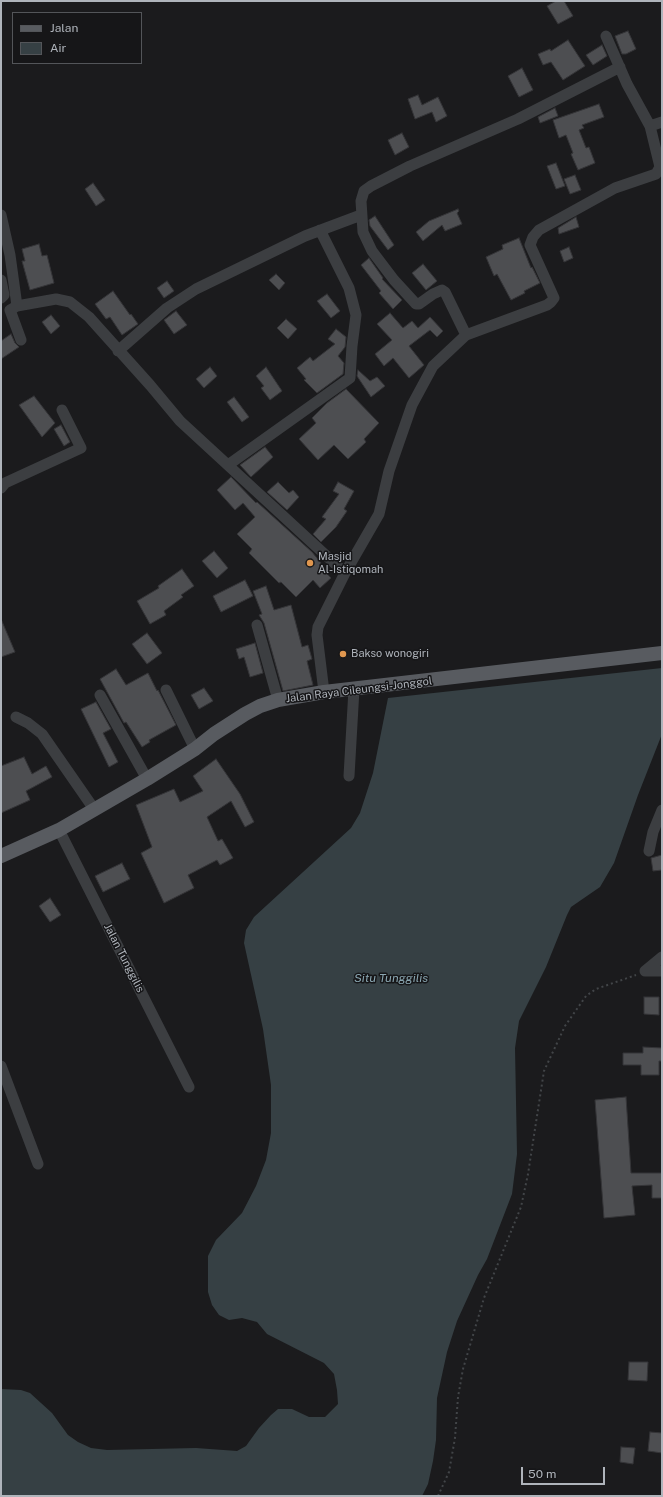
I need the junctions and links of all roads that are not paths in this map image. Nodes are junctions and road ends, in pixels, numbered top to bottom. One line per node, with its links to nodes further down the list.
1 (606, 36): 2 (street)
2 (620, 67): 4 (street); 6 (street)
3 (662, 122): 4 (street)
4 (650, 126): 11 (street)
5 (1, 215): 10 (street)
6 (361, 215): 7 (street); 11 (street)
7 (320, 230): 13 (street); 15 (street)
8 (1, 280): 9 (street)
9 (1, 298)
10 (17, 306): 12 (street); 13 (street)
11 (466, 335): 17 (street)
12 (21, 340)
13 (118, 351): 15 (street)
14 (62, 410): 16 (street)
15 (228, 465): 17 (street)
16 (1, 488)
17 (345, 573): 22 (street)
18 (257, 625): 24 (street)
19 (662, 653): 20 (main road, Jalan Raya Cileungsi-Jonggol)
20 (354, 689): 22 (main road, Jalan Raya Cileungsi-Jonggol); 27 (street)
21 (166, 690): 26 (street)
22 (324, 692): 24 (main road, Jalan Raya Cileungsi-Jonggol)
23 (100, 695): 28 (street)
24 (278, 700): 26 (main road, Jalan Raya Cileungsi-Jonggol)
25 (16, 717): 29 (street)
26 (195, 749): 28 (main road, Jalan Raya Cileungsi-Jonggol)
27 (349, 776)
28 (147, 779): 29 (main road, Jalan Raya Cileungsi-Jonggol)
29 (94, 809): 31 (main road, Jalan Raya Cileungsi-Jonggol)
30 (662, 810): 32 (street)
31 (59, 830): 33 (main road, Jalan Raya Cileungsi-Jonggol); 37 (street, Jalan Tunggilis)
32 (649, 851)
33 (1, 856)
34 (662, 957): 35 (street)
35 (662, 971)
36 (1, 1066): 38 (street)
37 (189, 1088)
38 (38, 1164)

